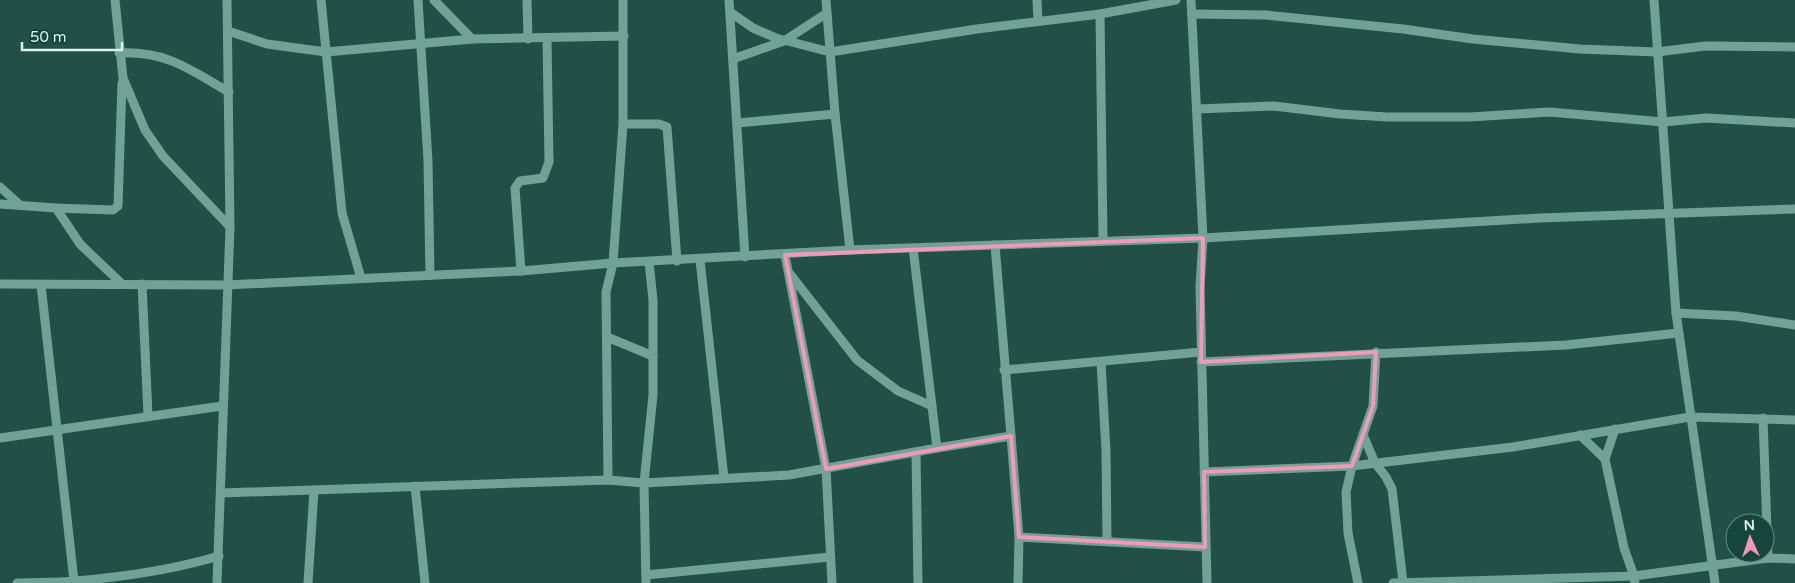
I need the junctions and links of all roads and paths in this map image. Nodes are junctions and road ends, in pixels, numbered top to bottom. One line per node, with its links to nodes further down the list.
1 (115, 0): 31 (street)
2 (227, 0): 20 (street)
3 (321, 0): 28 (street)
4 (418, 0): 26 (street)
5 (434, 0): 22 (street)
6 (527, 0): 24 (street)
7 (622, 0): 21 (street)
8 (729, 0): 15 (street)
9 (826, 0): 16 (street)
10 (1038, 0): 19 (street)
11 (1176, 0): 14 (street)
12 (1191, 0): 18 (street)
13 (1654, 0): 30 (street)
14 (1126, 4): 17 (street)
15 (730, 12): 25 (street); 32 (street)
16 (827, 13): 25 (street); 29 (street)
17 (1100, 14): 19 (street); 49 (street)
18 (1192, 14): 30 (street); 35 (street)
19 (1038, 21): 29 (street)
20 (228, 31): 28 (street); 34 (street)
21 (624, 36): 23 (street); 40 (street)
22 (472, 38): 24 (street); 26 (street)
23 (547, 38): 24 (street); 59 (street)
24 (528, 39)
25 (784, 41): 29 (street); 32 (street)
26 (422, 42): 28 (street); 61 (street)
27 (1795, 47): 30 (street)
28 (326, 52): 62 (street)
29 (830, 52): 36 (street)
30 (1657, 52): 37 (street)
31 (119, 53): 33 (street); 34 (street)
32 (733, 59): 39 (street)
33 (122, 78): 44 (street); 47 (street)
34 (229, 92): 47 (street)
35 (1197, 109): 37 (street); 48 (street)
36 (835, 114): 39 (street); 52 (street)
37 (1663, 122): 38 (street); 46 (street)
38 (1795, 122)
39 (738, 123): 54 (street)
40 (623, 124): 56 (street); 58 (street)
41 (0, 188): 43 (street)
42 (0, 204): 43 (street)
43 (20, 205): 44 (street)
44 (56, 208): 64 (street)
45 (1795, 209): 46 (street)
46 (1668, 215): 48 (street); 68 (street)
47 (230, 227): 67 (street)
48 (1203, 238): 49 (street); 72 (street)
49 (1103, 240): 50 (street)
50 (995, 245): 51 (street); 77 (street)
51 (913, 248): 52 (street); 79 (street)
52 (850, 250): 53 (street)
53 (785, 255): 54 (street); 60 (street)
54 (745, 257): 55 (street)
55 (700, 260): 56 (street); 97 (street)
56 (677, 261): 57 (street)
57 (649, 262): 58 (street); 74 (street)
58 (613, 263): 59 (street); 71 (street)
59 (521, 271): 61 (street)
60 (788, 272): 79 (street); 95 (street)
61 (430, 275): 62 (street)
62 (361, 278): 67 (street)
63 (0, 284): 66 (street)
64 (122, 284): 65 (street); 66 (street)
65 (142, 284): 67 (street); 80 (street)
66 (41, 285): 85 (street)
67 (227, 285): 78 (street)
68 (1676, 313): 69 (street); 70 (street)
69 (1795, 325)
70 (1679, 333): 73 (street); 81 (street)
71 (607, 337): 74 (street); 98 (street)
72 (1201, 352): 75 (street); 76 (street)
73 (1376, 352): 76 (street); 88 (street)
74 (653, 356): 99 (street)
75 (1101, 362): 77 (street); 105 (street)
76 (1201, 362): 96 (street)
77 (1004, 370): 87 (street)
78 (222, 406): 80 (street); 102 (street)
79 (932, 406): 90 (street)
80 (148, 415): 85 (street)
81 (1690, 417): 82 (street); 84 (street); 112 (street)
82 (1763, 418): 83 (street); 103 (street)
83 (1795, 420)
84 (1615, 429): 86 (street); 92 (street)
85 (56, 431): 89 (street); 115 (street)
86 (1580, 435): 92 (street); 93 (street)
87 (1011, 436): 90 (street); 104 (street)
88 (1364, 437): 93 (street); 94 (street)
89 (0, 438)
90 (937, 448): 91 (street)
91 (916, 452): 95 (street); 124 (street)
92 (1605, 459): 114 (street)
93 (1374, 463): 94 (street); 116 (street)
94 (1352, 466): 96 (street); 127 (street)
95 (826, 469): 97 (street); 108 (street)
96 (1204, 472): 106 (street)
97 (724, 478): 99 (street)
98 (608, 480): 99 (street); 100 (street)
99 (644, 484): 113 (street)
100 (415, 486): 101 (street); 122 (street)
101 (314, 490): 102 (street); 121 (street)
102 (221, 492): 107 (street)
103 (1766, 513)
104 (1019, 536): 105 (street); 125 (street)
105 (1107, 542): 106 (street)
106 (1205, 547): 126 (street)
107 (219, 556): 115 (street); 120 (street)
108 (830, 557): 113 (street); 123 (street)
109 (1775, 558): 110 (street)
110 (1795, 559)
111 (1728, 563): 112 (street)
112 (1712, 565): 114 (street); 129 (street)
113 (646, 579)
114 (1634, 579): 118 (street)
115 (74, 581): 119 (street)
116 (1403, 582): 117 (street); 128 (street)
117 (1439, 582): 118 (street)
118 (1517, 582)
119 (17, 583)
120 (217, 583)
121 (308, 583)
122 (424, 583)
123 (832, 583)
124 (918, 583)
125 (1018, 583)
126 (1207, 583)
127 (1358, 583)
128 (1393, 583)
129 (1715, 583)

